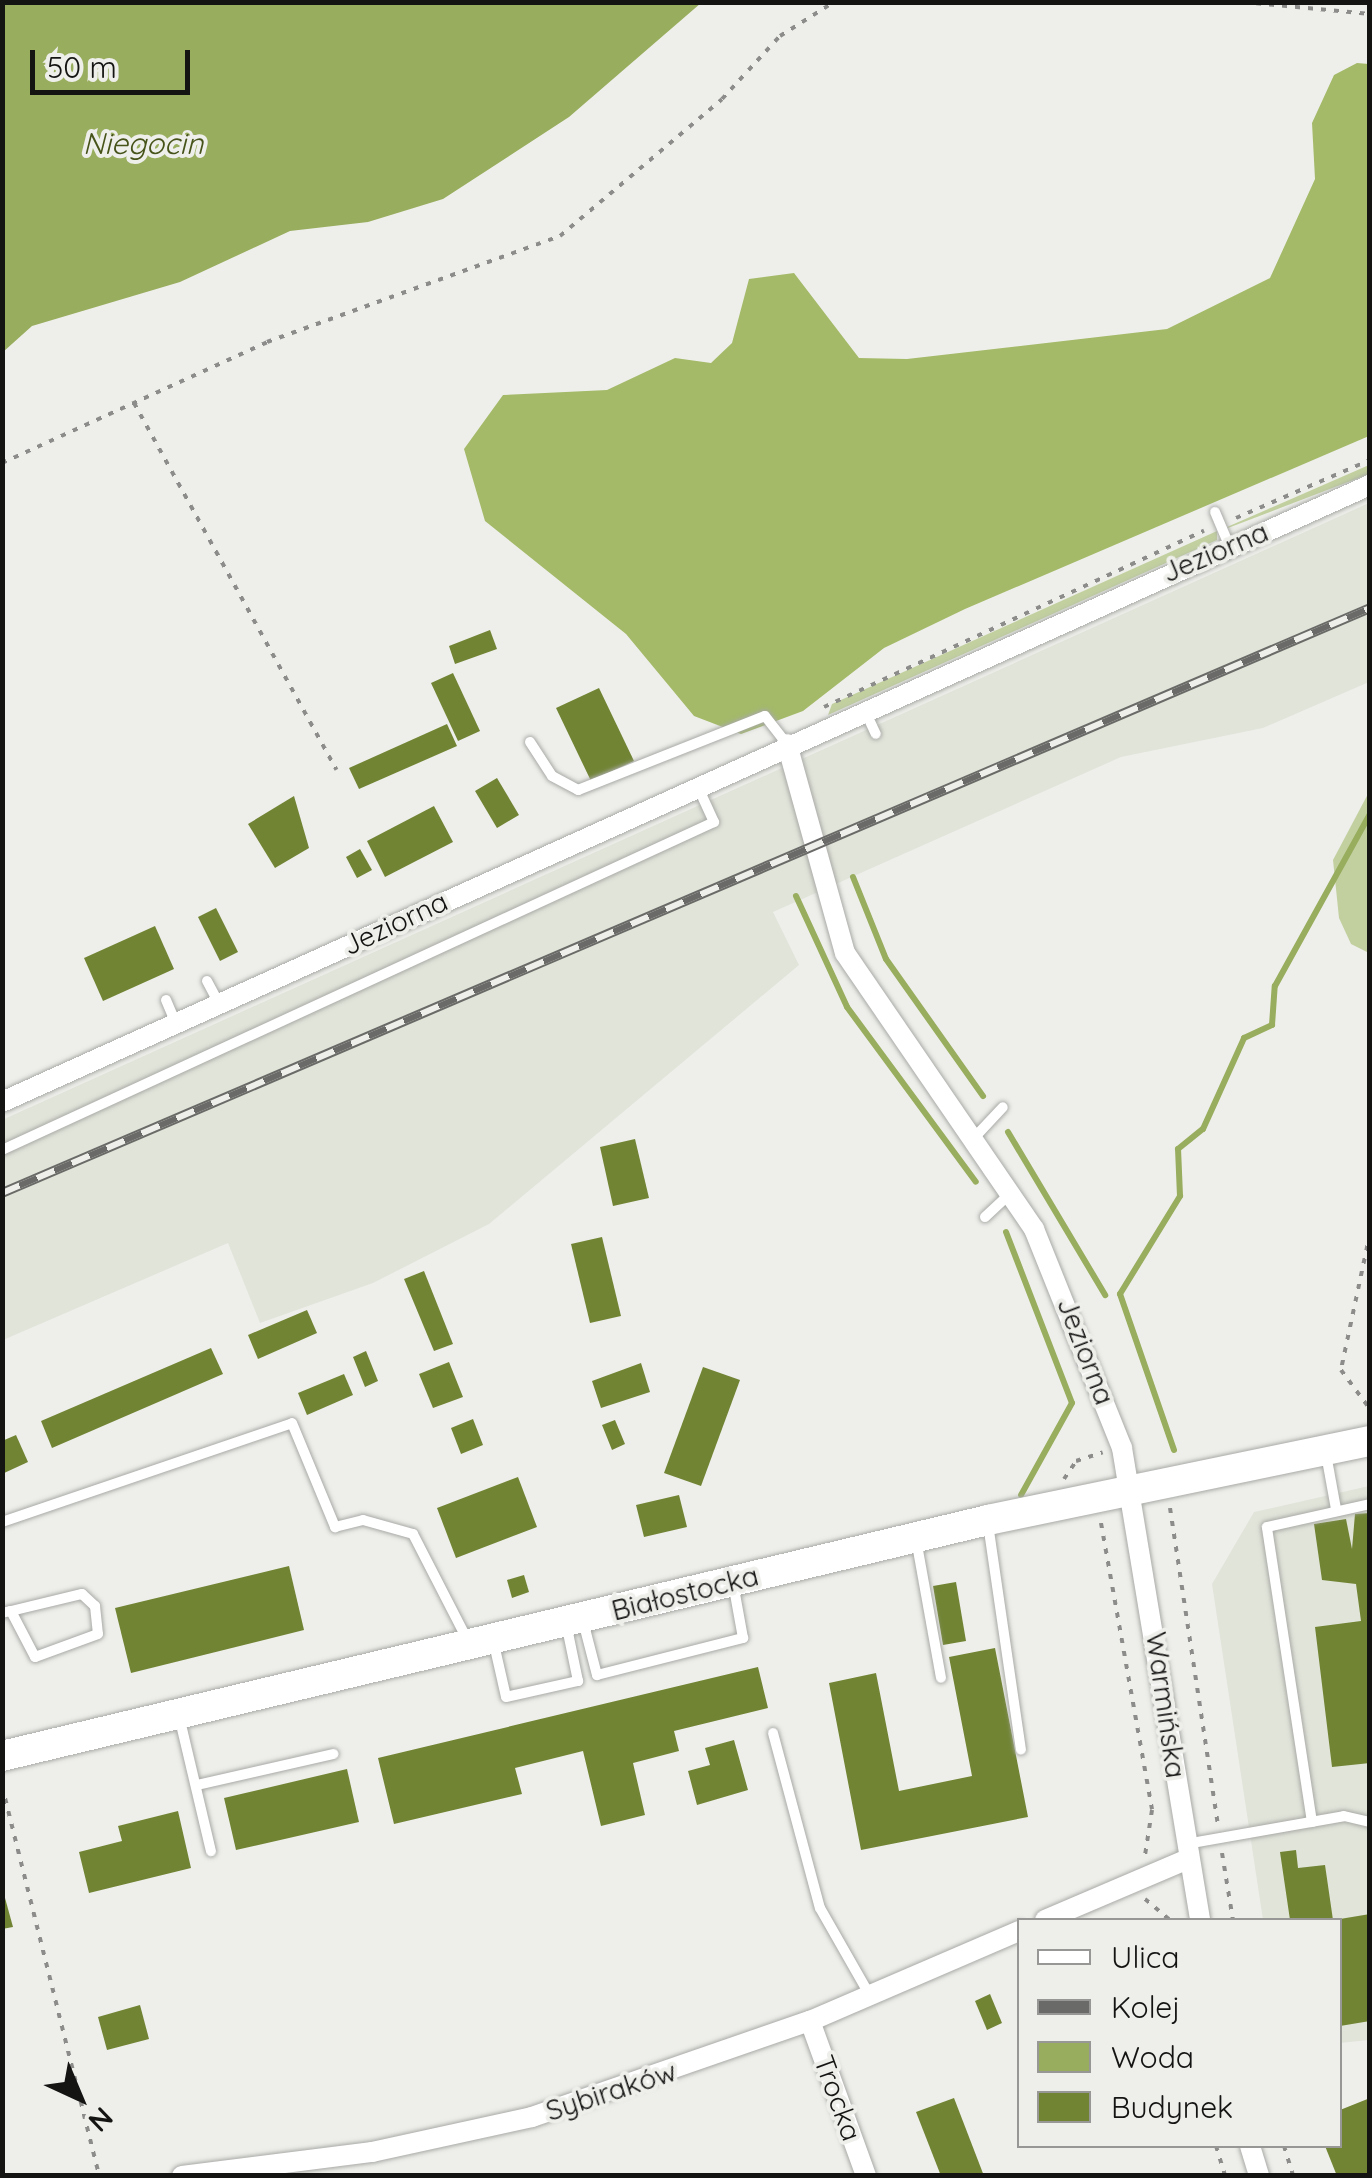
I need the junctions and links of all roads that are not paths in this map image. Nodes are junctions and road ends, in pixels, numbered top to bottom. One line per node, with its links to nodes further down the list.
1 (1370, 484): 3 (street, Jeziorna)
2 (1215, 512): 3 (lane)
3 (1230, 545): 4 (street, Jeziorna)
4 (864, 709): 5 (lane); 7 (street, Jeziorna)
5 (876, 734)
6 (530, 742): 7 (lane)
7 (787, 744): 8 (street, Jeziorna); 15 (street, Jeziorna)
8 (697, 786): 11 (street, Jeziorna); 16 (lane)
9 (206, 981): 11 (lane)
10 (166, 1000): 12 (lane)
11 (219, 1004): 12 (street, Jeziorna)
12 (176, 1023): 13 (street, Jeziorna)
13 (2, 1102)
14 (1003, 1107): 15 (lane)
15 (974, 1138): 17 (street, Jeziorna)
16 (2, 1150)
17 (1012, 1192): 18 (lane); 21 (street, Jeziorna)
18 (985, 1217)
19 (1370, 1440): 20 (street, Białostocka)
20 (1324, 1448): 21 (street, Białostocka); 23 (lane)
21 (1132, 1489): 24 (street, Białostocka); 41 (street, Warmińska)
22 (1370, 1504): 23 (lane)
23 (1336, 1509): 38 (lane)
24 (988, 1520): 26 (street, Białostocka); 34 (lane)
25 (2, 1522): 30 (lane)
26 (915, 1538): 27 (street, Białostocka); 31 (lane)
27 (732, 1582): 29 (street, Białostocka); 29 (lane)
28 (7, 1612): 28 (lane)
29 (574, 1620): 30 (street, Białostocka); 30 (lane)
30 (481, 1642): 32 (street, Białostocka)
31 (941, 1678)
32 (179, 1715): 36 (street, Białostocka); 37 (lane)
33 (773, 1732): 45 (lane)
34 (1021, 1750)
35 (334, 1754): 37 (lane)
36 (2, 1756)
37 (197, 1786): 40 (lane)
38 (1312, 1822): 39 (lane); 41 (lane)
39 (1370, 1822)
40 (211, 1851)
41 (1187, 1852): 42 (street); 43 (street, Warmińska)
42 (1049, 1918)
43 (1200, 1918)
44 (1017, 1932): 45 (street, Sybiraków)
45 (870, 1995): 46 (street, Sybiraków)
46 (810, 2021): 48 (street, Sybiraków); 49 (street, Trocka)
47 (1251, 2148): 50 (street)
48 (182, 2176)
49 (866, 2176)
50 (1259, 2176)

